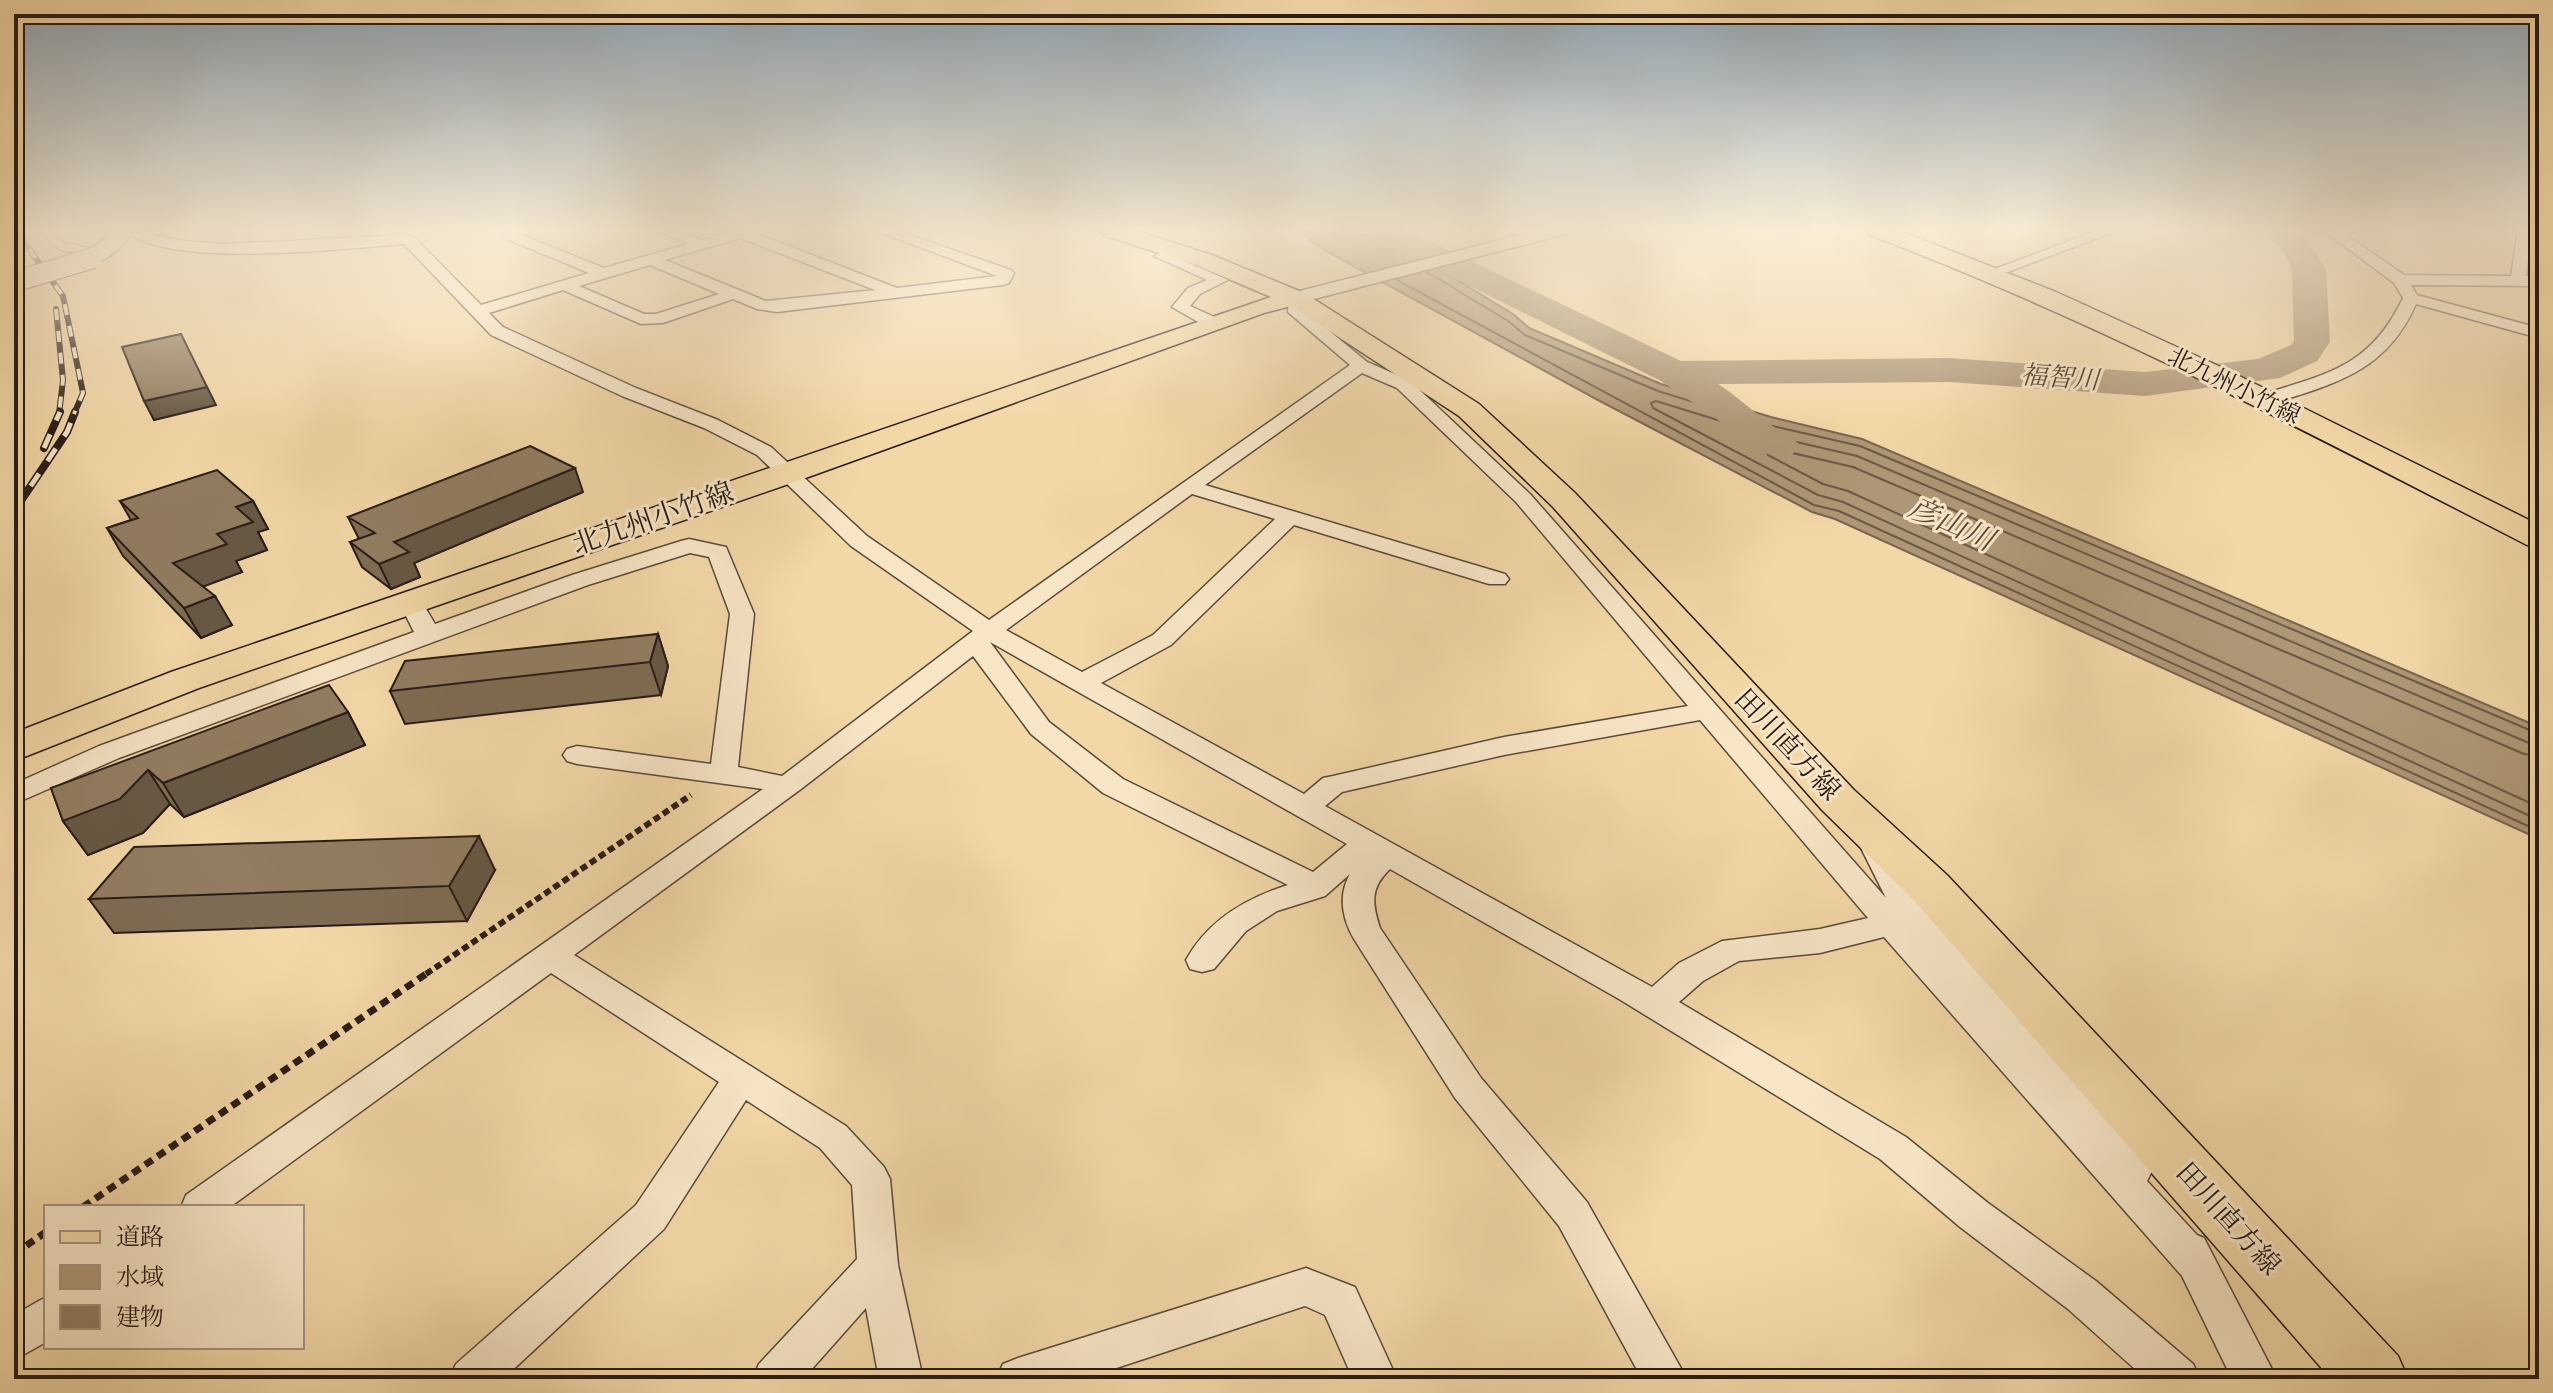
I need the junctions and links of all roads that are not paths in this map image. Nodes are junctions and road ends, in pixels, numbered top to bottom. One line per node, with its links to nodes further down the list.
1 (463, 295): 12 (street)
2 (531, 295): 12 (street)
3 (587, 295): 4 (street)
4 (731, 295)
5 (736, 295): 6 (street)
6 (880, 295)
7 (1190, 295): 13 (street)
8 (1304, 295): 13 (main road, 北九州小竹線); 15 (street); 33 (main road, 田川直方線)
9 (2040, 295): 16 (main road, 北九州小竹線)
10 (2409, 295): 11 (street)
11 (2411, 298): 14 (street); 16 (street)
12 (477, 311): 17 (street)
13 (1213, 323): 17 (main road, 北九州小竹線)
14 (2539, 333)
15 (1361, 366): 18 (street); 26 (street)
16 (2260, 398): 20 (main road, 北九州小竹線)
17 (789, 473): 22 (main road, 北九州小竹線); 24 (street)
18 (1189, 487): 19 (street); 24 (street)
19 (1290, 517): 21 (street); 25 (street)
20 (2539, 538)
21 (1497, 579)
22 (411, 602): 23 (street); 27 (main road, 北九州小竹線)
23 (428, 635): 29 (street); 31 (street)
24 (982, 637): 25 (street); 30 (street); 35 (street)
25 (1081, 683): 32 (street)
26 (1708, 710): 32 (street); 36 (street)
27 (14, 748)
28 (577, 755): 29 (street)
29 (721, 773): 30 (street)
30 (784, 787): 37 (street)
31 (14, 795)
32 (1305, 808): 34 (street)
33 (1864, 825): 42 (street); 54 (main road, 田川直方線)
34 (1377, 849): 35 (street); 39 (street); 46 (street)
35 (1314, 888): 38 (street)
36 (1891, 924): 39 (street); 42 (street)
37 (550, 956): 40 (street); 41 (street)
38 (1202, 960)
39 (1655, 1004): 52 (street)
40 (742, 1077): 43 (street); 47 (street)
41 (203, 1205)
42 (2197, 1264): 53 (street)
43 (878, 1265): 48 (street); 49 (street)
44 (44, 1318): 45 (street)
45 (14, 1340)
46 (1663, 1378)
47 (471, 1379)
48 (774, 1379)
49 (901, 1379)
50 (1018, 1379): 51 (street)
51 (1375, 1379)
52 (2178, 1379)
53 (2255, 1379)
54 (2375, 1379)

